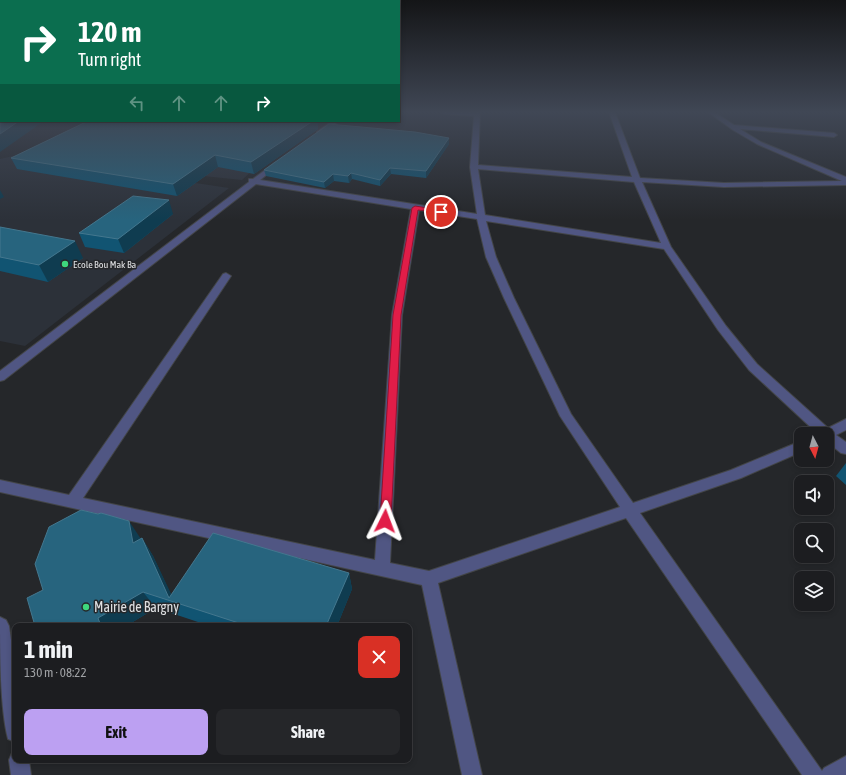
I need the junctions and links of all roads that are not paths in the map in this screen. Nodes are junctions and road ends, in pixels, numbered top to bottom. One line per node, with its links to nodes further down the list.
1 (475, 148): 5 (street)
2 (625, 148): 6 (street)
3 (771, 148): 8 (street)
4 (284, 158): 7 (street)
5 (474, 167): 6 (street); 10 (street)
6 (637, 180): 8 (street); 11 (street)
7 (252, 181): 9 (street); 13 (street)
8 (846, 182)
9 (415, 208): 10 (street); 23 (street)
10 (481, 216): 11 (street); 22 (street)
11 (667, 247): 15 (street)
12 (226, 276): 21 (street)
13 (0, 377)
14 (846, 424): 16 (street)
15 (819, 427)
16 (834, 430)
17 (834, 440): 19 (street)
18 (794, 449): 22 (street)
19 (846, 449)
20 (0, 486): 21 (street)
21 (72, 502): 23 (street)
22 (630, 511): 24 (street); 31 (street)
23 (382, 569): 24 (street)
24 (429, 579): 30 (street)
25 (0, 626): 26 (street)
26 (12, 711)
27 (19, 763): 29 (street)
28 (846, 766): 32 (street)
29 (21, 775)
30 (472, 775)
31 (814, 775)
32 (831, 775)

